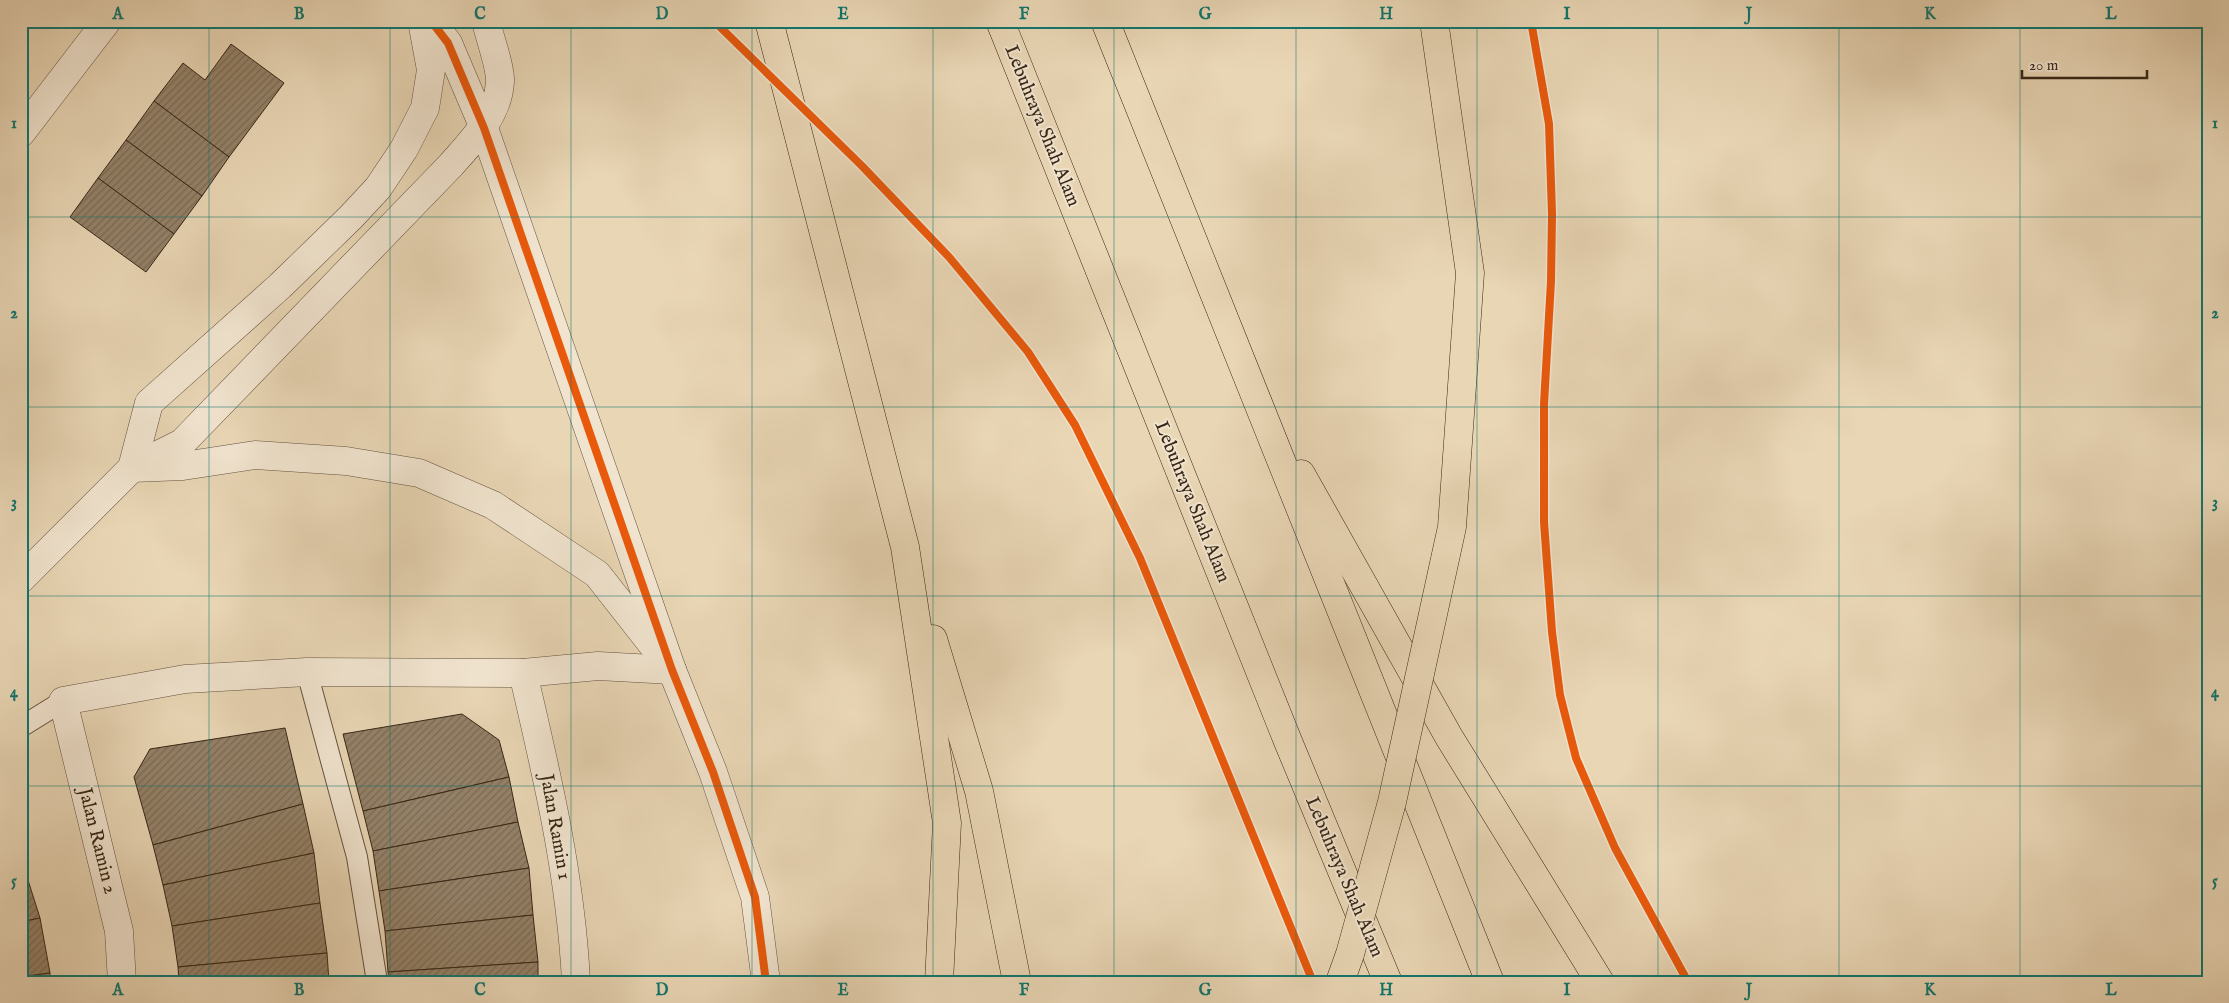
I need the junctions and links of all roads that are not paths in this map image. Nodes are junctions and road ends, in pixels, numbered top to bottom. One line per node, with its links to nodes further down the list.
1 (107, 21): 10 (street)
2 (422, 21): 12 (street)
3 (431, 21): 9 (street)
4 (486, 21): 9 (street)
5 (770, 21): 13 (highway)
6 (1000, 21): 20 (highway, Lebuhraya Shah Alam)
7 (1104, 21): 11 (highway)
8 (1434, 21): 27 (highway, bridge)
9 (484, 128): 12 (street); 15 (street)
10 (21, 133)
11 (1248, 379): 30 (highway); 31 (highway)
12 (132, 468): 14 (street); 15 (street)
13 (905, 547): 25 (highway); 26 (highway)
14 (21, 579)
15 (672, 670): 17 (street); 24 (street)
16 (307, 672): 17 (street); 18 (street); 22 (lane)
17 (523, 674): 23 (street, Jalan Ramin 1)
18 (63, 701): 19 (lane); 21 (street, Jalan Ramin 2)
19 (21, 727)
20 (1287, 739): 28 (highway); 29 (highway, Lebuhraya Shah Alam)
21 (122, 982)
22 (377, 982)
23 (576, 982)
24 (766, 982)
25 (939, 982)
26 (1017, 982)
27 (1340, 982)
28 (1367, 982)
29 (1388, 982)
30 (1490, 982)
31 (1600, 982)

